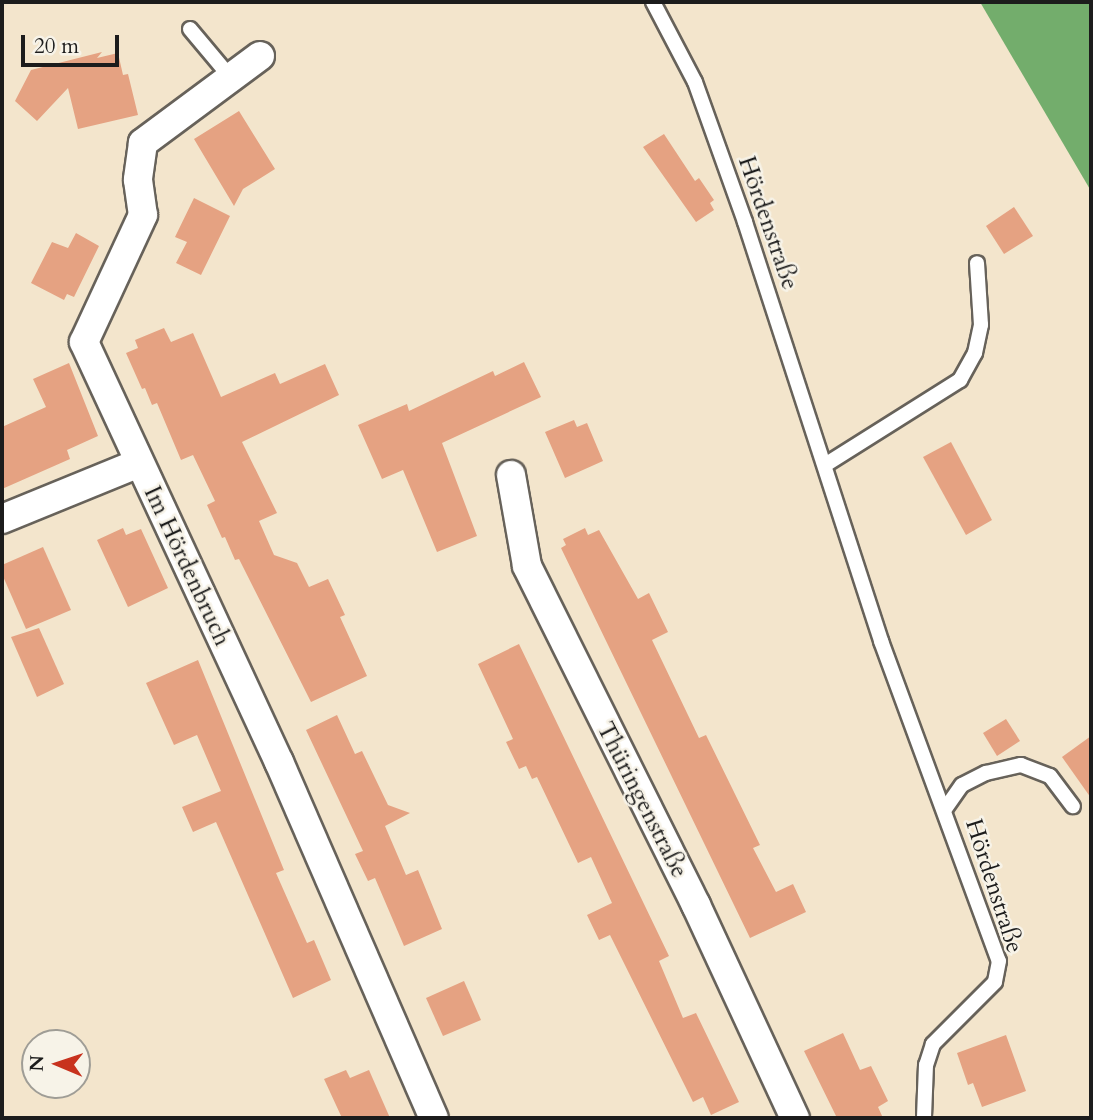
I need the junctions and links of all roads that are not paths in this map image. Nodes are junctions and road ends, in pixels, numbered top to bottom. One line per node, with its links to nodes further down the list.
1 (653, 2): 7 (lane, Hördenstraße)
2 (190, 29): 4 (lane)
3 (260, 56): 4 (street, Im Hördenbruch)
4 (231, 78): 6 (street, Im Hördenbruch)
5 (977, 263): 7 (lane)
6 (139, 463): 9 (street); 12 (street, Im Hördenbruch)
7 (825, 464): 11 (lane, Hördenstraße)
8 (511, 475): 13 (street, Thüringenstraße)
9 (2, 519)
10 (1073, 806): 11 (lane, Hördenstraße)
11 (945, 809): 14 (lane, Hördenstraße)
12 (435, 1118)
13 (795, 1118)
14 (924, 1118)

